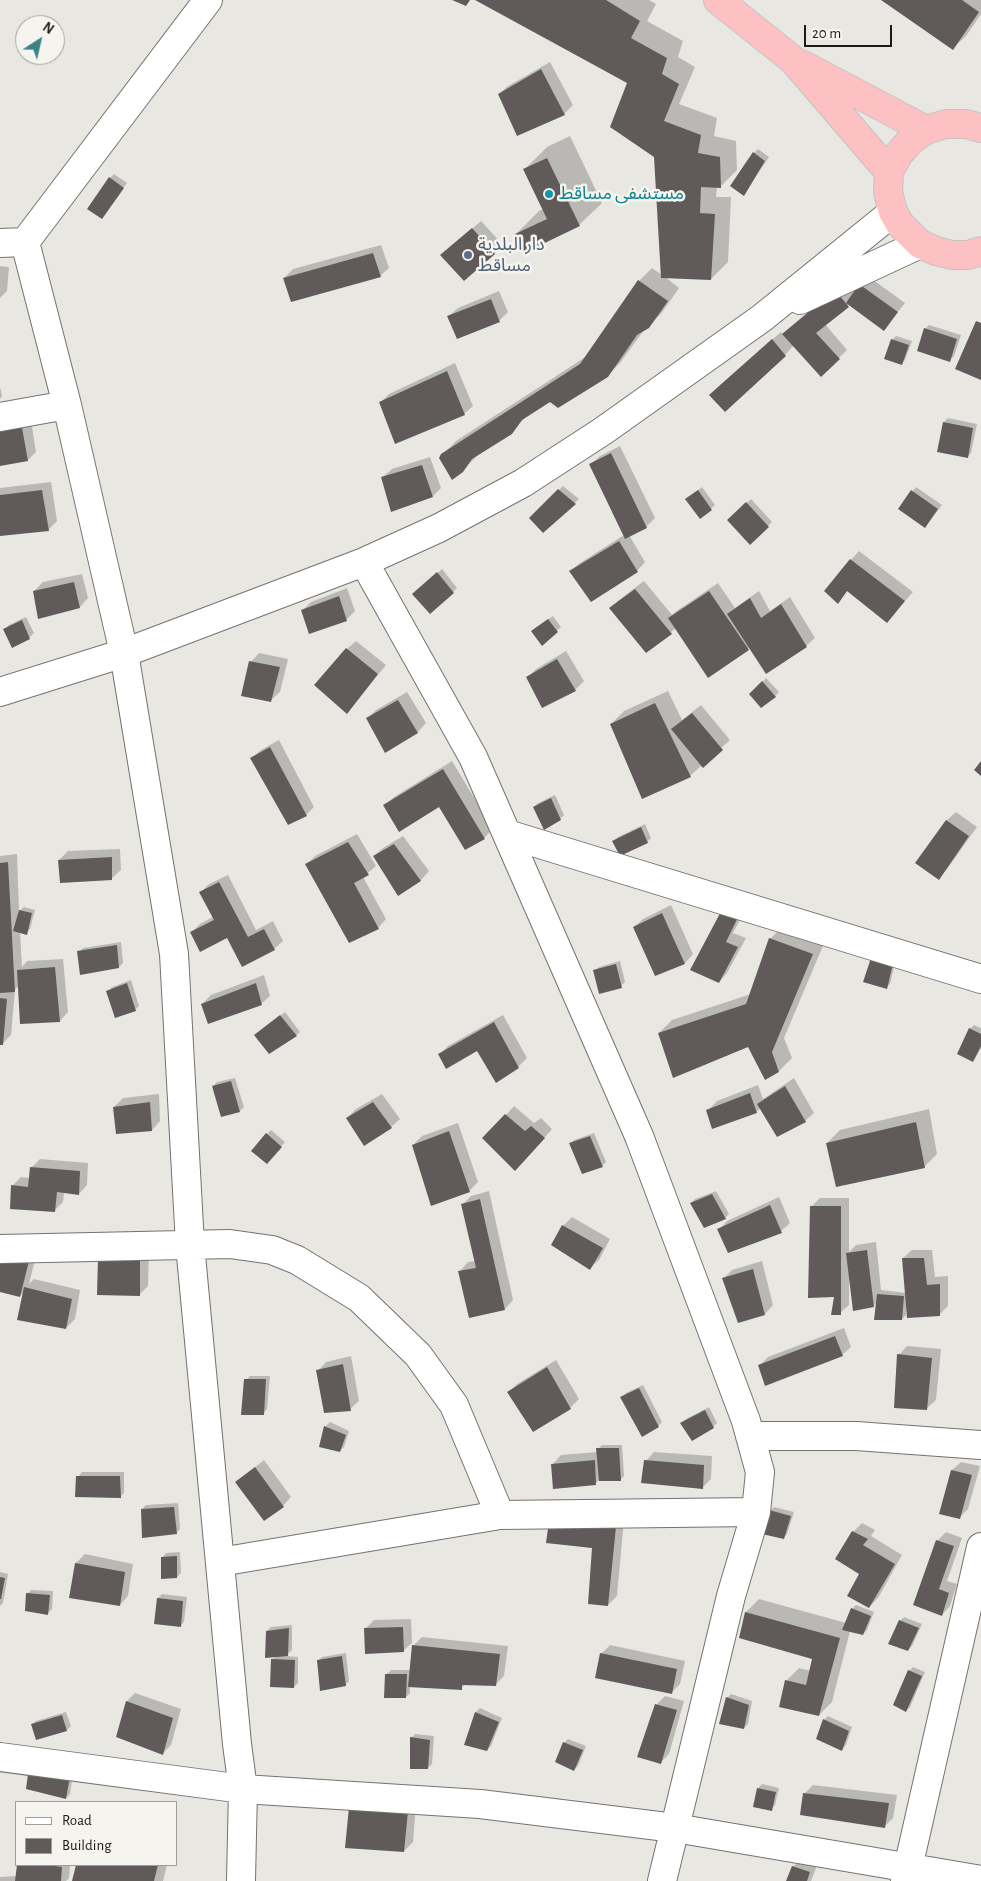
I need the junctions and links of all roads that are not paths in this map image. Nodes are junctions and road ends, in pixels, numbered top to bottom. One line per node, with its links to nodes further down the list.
1 (208, 0): 8 (street)
2 (718, 0): 3 (highway)
3 (793, 60): 5 (highway); 6 (highway)
4 (981, 128): 5 (highway)
5 (926, 130): 6 (highway)
6 (889, 172): 7 (highway)
7 (893, 212): 9 (highway); 11 (street)
8 (13, 243): 12 (street)
9 (920, 244): 10 (highway); 11 (street)
10 (981, 251)
11 (762, 318): 14 (street)
12 (67, 405): 13 (street); 15 (street)
13 (0, 417)
14 (364, 562): 15 (street); 17 (street)
15 (124, 653): 16 (street); 19 (street)
16 (0, 692)
17 (507, 834): 18 (street); 21 (street)
18 (981, 979)
19 (190, 1245): 20 (street); 24 (street); 26 (street)
20 (0, 1249)
21 (750, 1436): 22 (street); 23 (street)
22 (981, 1445)
23 (756, 1512): 24 (street); 29 (street)
24 (500, 1515): 26 (street)
25 (981, 1547): 30 (street)
26 (220, 1562): 28 (street)
27 (0, 1757): 28 (street)
28 (243, 1789): 29 (street); 32 (street)
29 (675, 1828): 30 (street); 33 (street)
30 (906, 1875): 31 (street)
31 (981, 1880)
32 (241, 1881)
33 (662, 1881)

